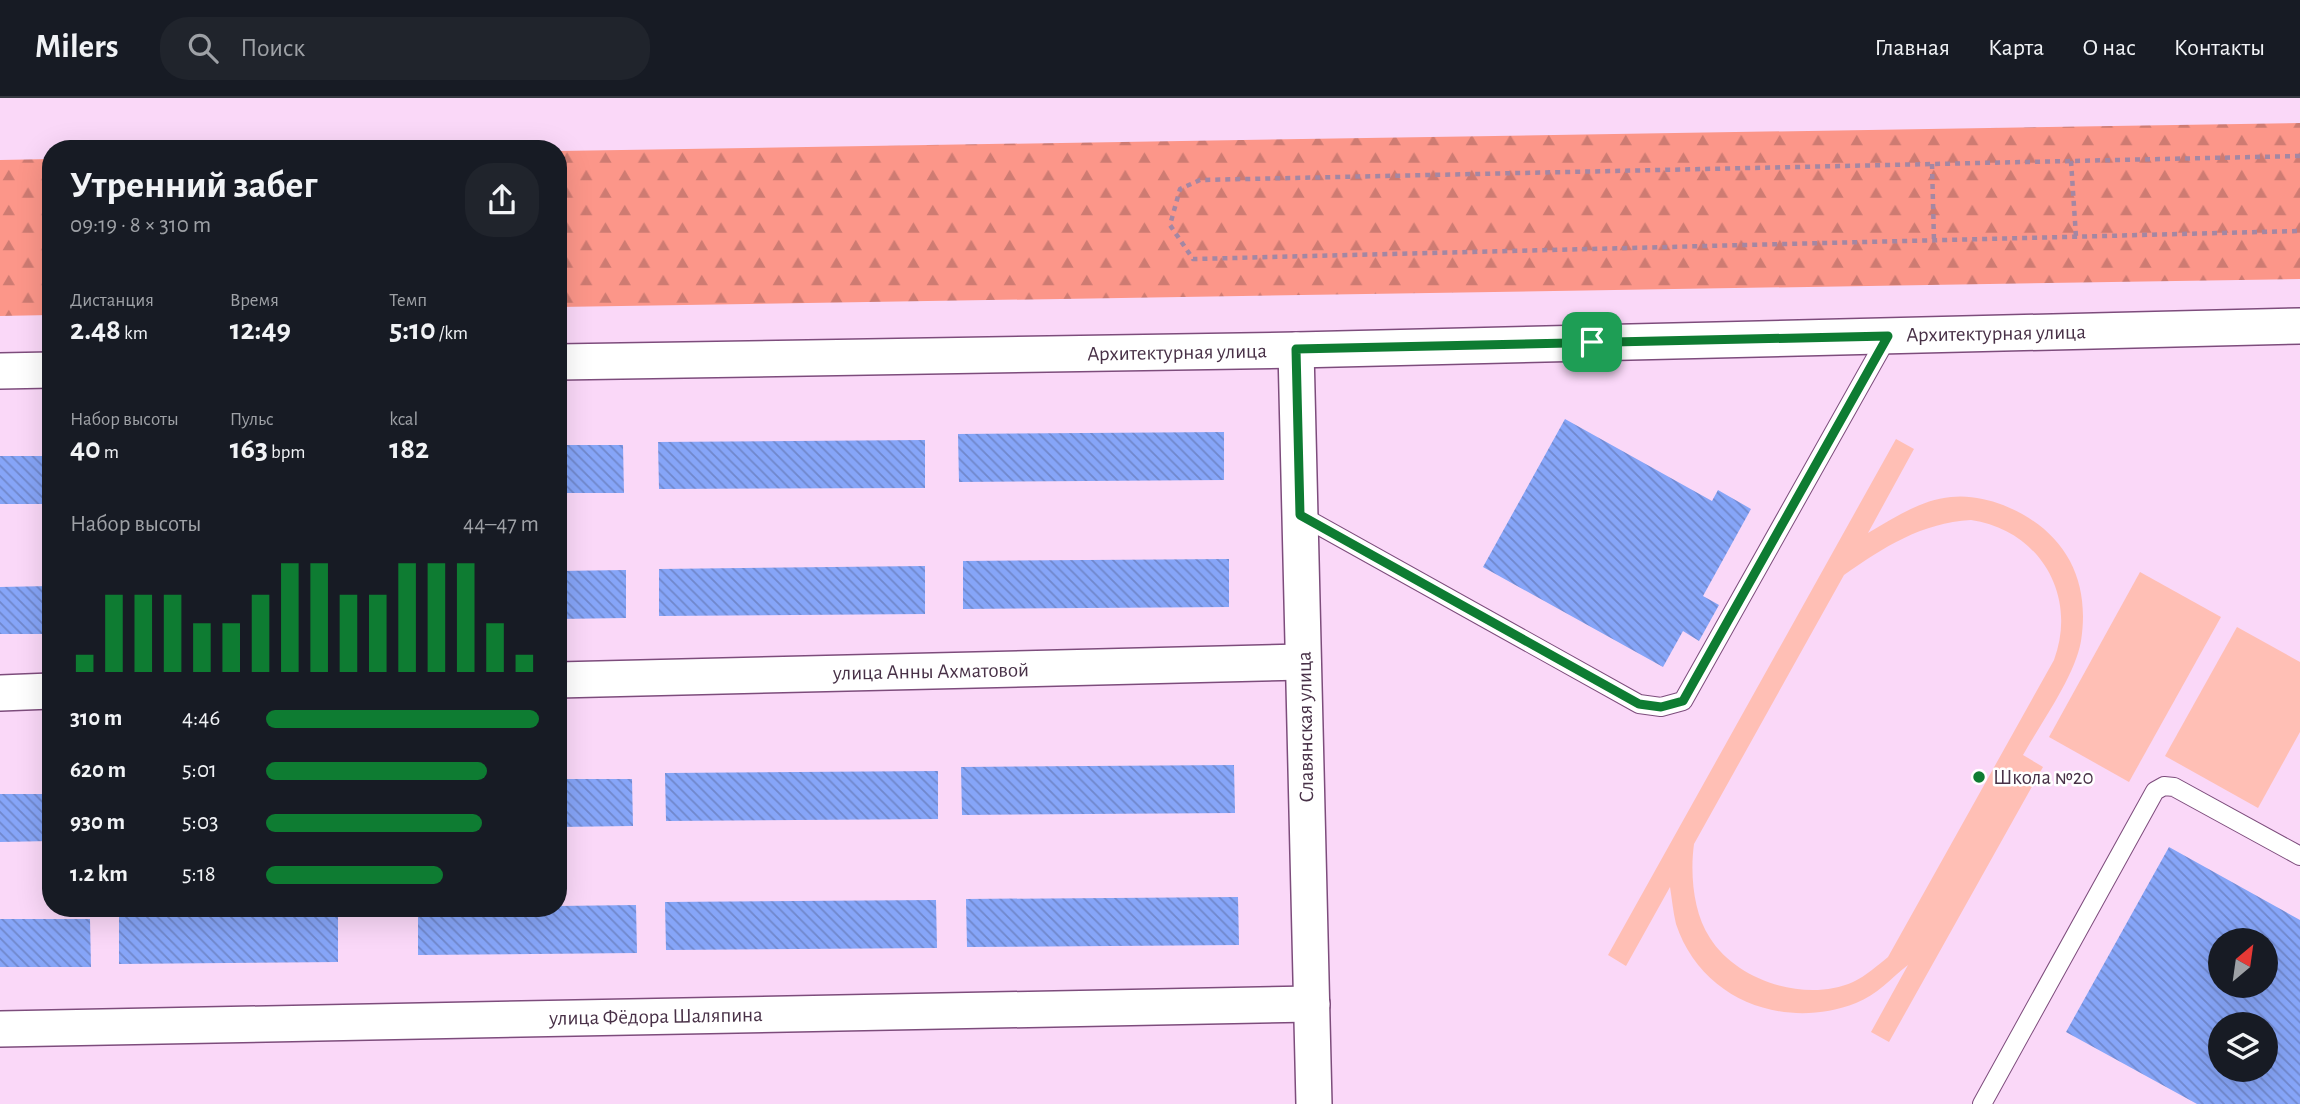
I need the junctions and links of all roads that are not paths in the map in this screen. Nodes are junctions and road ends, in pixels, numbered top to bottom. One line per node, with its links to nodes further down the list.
1 (2300, 326): 2 (street, Архитектурная улица)
2 (1888, 336): 3 (street, Архитектурная улица); 7 (lane)
3 (1296, 349): 4 (street, Архитектурная улица); 7 (street, Славянская улица)
4 (567, 362)
5 (42, 370): 6 (street)
6 (0, 371)
7 (1300, 515): 8 (street, Славянская улица)
8 (1303, 662): 9 (street, улица Анны Ахматовой); 13 (street, Славянская улица)
9 (567, 680)
10 (42, 691): 11 (street)
11 (0, 693)
12 (2300, 856): 16 (lane)
13 (1312, 1004): 14 (street, улица Фёдора Шаляпина); 15 (street, Славянская улица)
14 (0, 1029)
15 (1314, 1104)
16 (1982, 1104)

